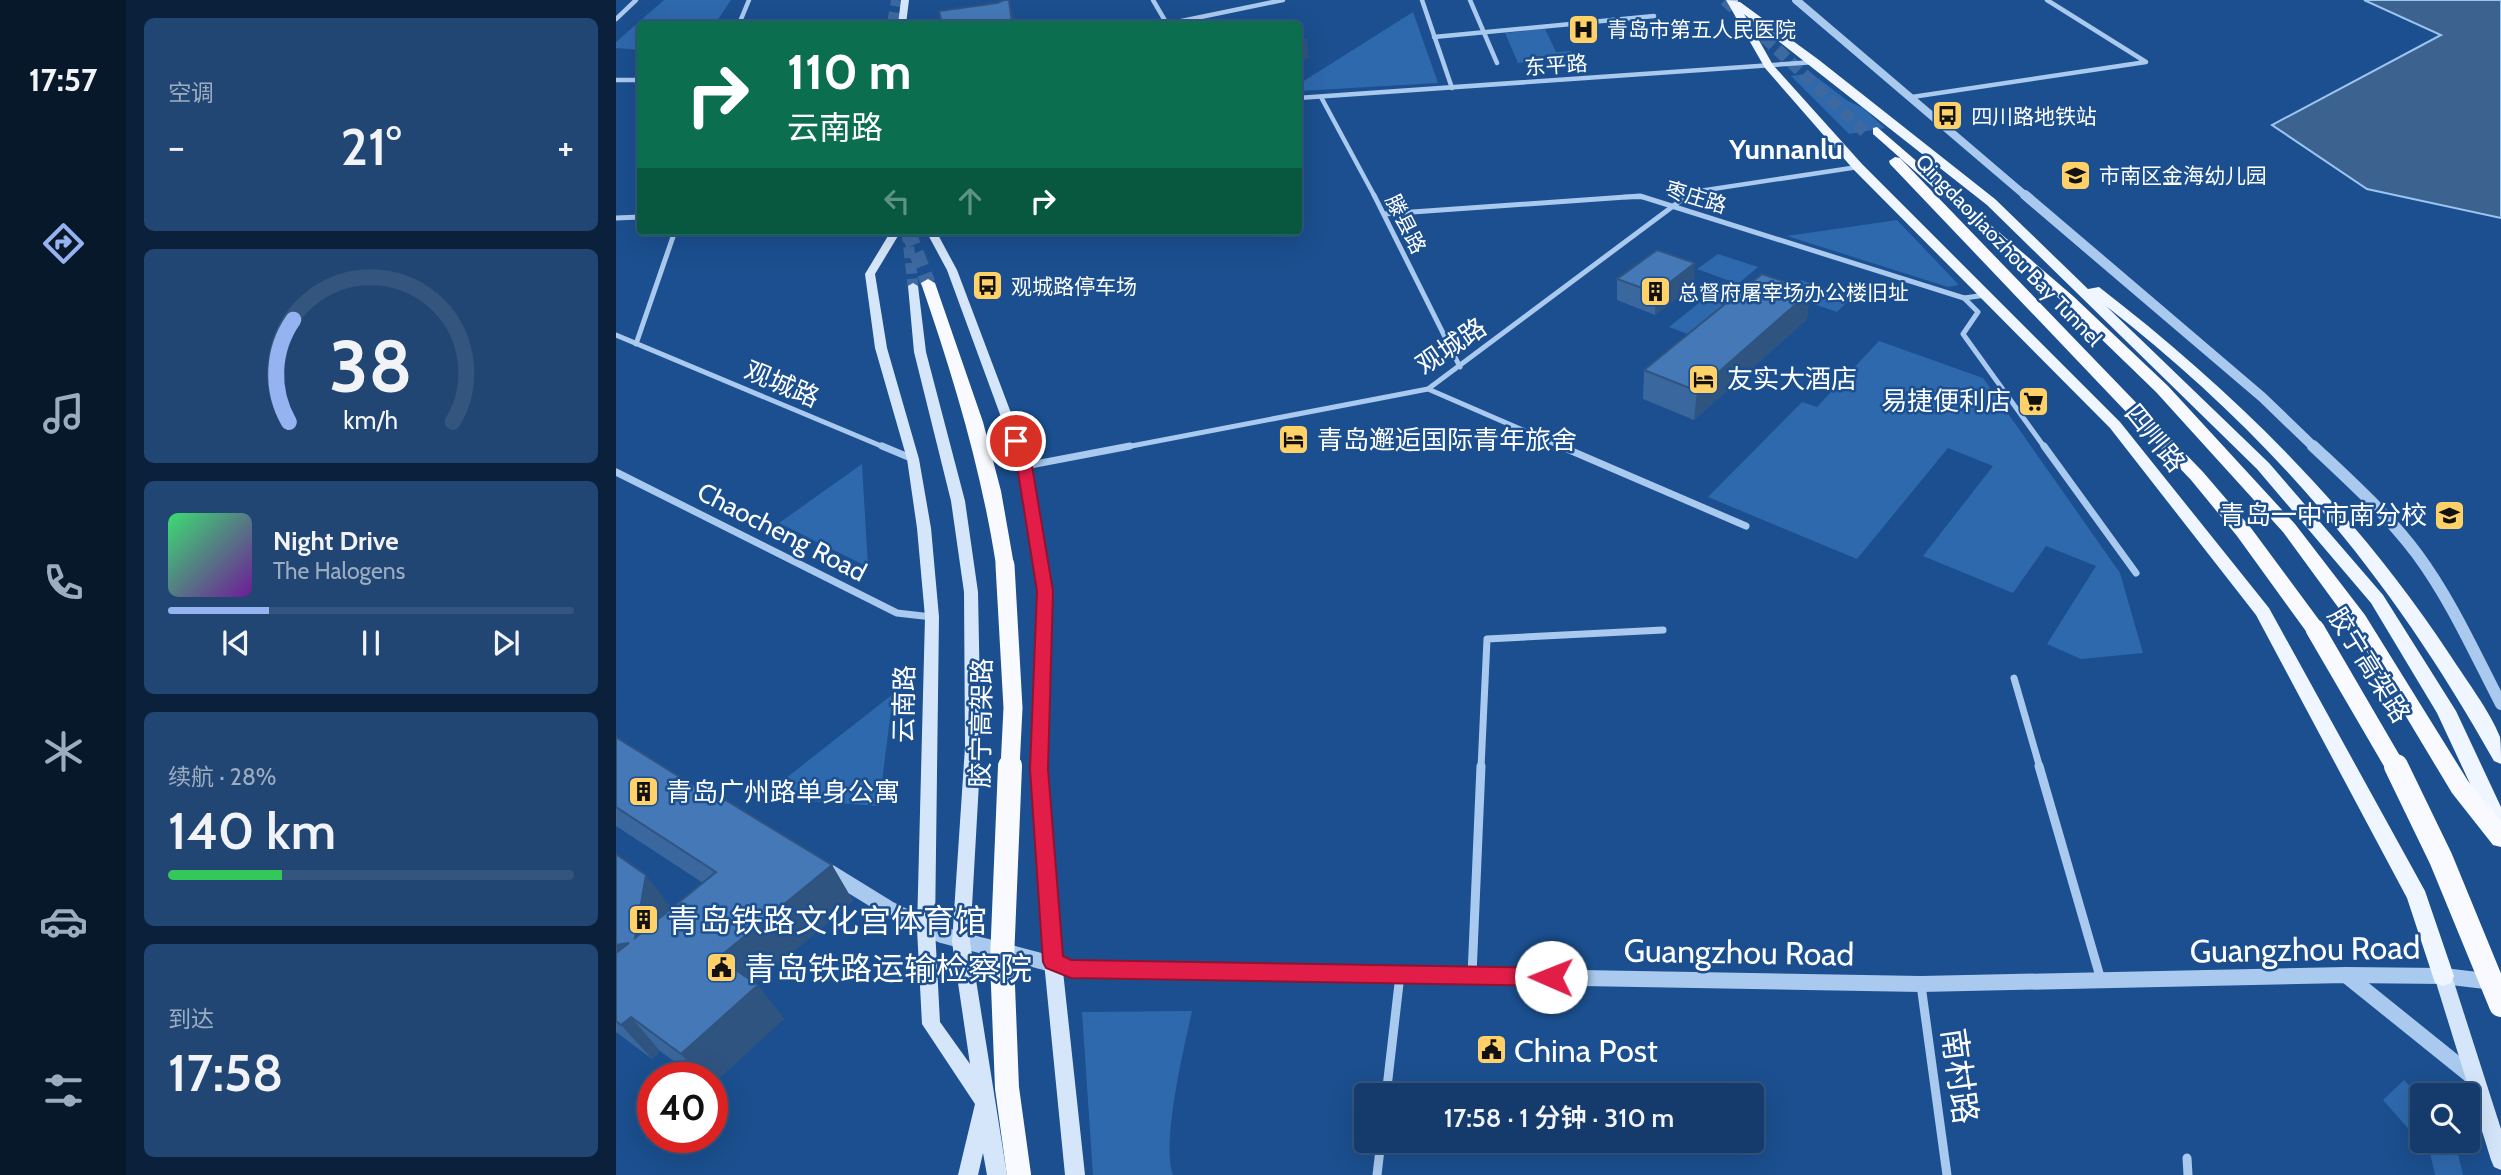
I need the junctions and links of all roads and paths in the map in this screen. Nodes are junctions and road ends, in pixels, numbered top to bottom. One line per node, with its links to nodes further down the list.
1 (636, 0): 12 (street)
2 (750, 0): 13 (street)
3 (905, 0): 14 (main road)
4 (1153, 0): 15 (street)
5 (1283, 0): 16 (street)
6 (1422, 0): 18 (street)
7 (1471, 0): 17 (street)
8 (1732, 0): 19 (main road, 四川路); 21 (main road, 四川路)
9 (1796, 0): 26 (street)
10 (2048, 0): 26 (street)
11 (1654, 16): 17 (street)
12 (616, 19)
13 (740, 21)
14 (902, 21)
15 (1165, 21)
16 (1182, 21)
17 (1485, 33): 18 (street); 20 (street)
18 (1434, 37): 24 (street)
19 (1815, 62): 21 (street, 东平路); 36 (main road, 四川路)
20 (1497, 63)
21 (1769, 66): 24 (street, 东平路); 28 (main road, 四川路)
22 (616, 80): 23 (street)
23 (637, 80)
24 (1452, 88): 25 (street, 东平路)
25 (1321, 97): 27 (street, 东平路); 30 (street, 滕县路)
26 (1912, 97): 53 (street)
27 (1302, 98)
28 (1858, 167): 29 (street, 观城路); 38 (main road, 四川路)
29 (1673, 206): 30 (street, 枣庄路); 39 (street, 枣庄路); 42 (street, 观城路)
30 (1384, 214): 42 (street, 滕县路)
31 (637, 217): 32 (street)
32 (616, 218)
33 (674, 235): 41 (street)
34 (894, 235): 45 (main road, 云南路)
35 (933, 235): 46 (main road)
36 (2043, 253): 54 (main road); 55 (main road, 四川路)
37 (921, 284): 59 (main road); 77 (highway, 胶宁高架路, bridge)
38 (1988, 295): 39 (street, 枣庄路); 64 (main road, 四川路)
39 (1964, 299): 49 (street)
40 (616, 335): 41 (street, 观城路)
41 (636, 344): 45 (street, 观城路)
42 (1460, 367): 43 (street, 观城路)
43 (1428, 389): 46 (street, 观城路); 48 (street)
44 (2121, 396): 56 (highway, Qingdao Jiaozhou Bay Tunnel); 68 (highway, 胶宁高架路, bridge)
45 (913, 459): 50 (main road, 云南路)
46 (1025, 466): 60 (main road)
47 (616, 472): 50 (street, Chaocheng Road)
48 (1746, 526)
49 (2136, 573)
50 (932, 617): 58 (main road, 云南路)
51 (1662, 630): 63 (street)
52 (2014, 678): 65 (street)
53 (2501, 704)
54 (2501, 756)
55 (2501, 829)
56 (2501, 838)
57 (808, 858): 58 (street, Guangzhou Road)
58 (926, 929): 59 (street, Guangzhou Road); 71 (main road, 云南路)
59 (961, 942): 60 (street, Guangzhou Road); 71 (main road)
60 (1054, 962): 61 (street, Guangzhou Road); 78 (main road)
61 (1400, 974): 63 (street, Guangzhou Road); 70 (street)
62 (2346, 975): 64 (street, Guangzhou Road); 65 (street, Guangzhou Road); 69 (street)
63 (1472, 976): 67 (street, Guangzhou Road)
64 (2443, 976): 66 (street, Guangzhou Road); 69 (main road)
65 (2101, 980): 67 (street, Guangzhou Road)
66 (2501, 982)
67 (1921, 984): 80 (street, 南村路)
68 (2501, 1005)
69 (2475, 1080): 74 (main road)
70 (1387, 1083)
71 (985, 1102): 75 (main road); 76 (main road, 云南路)
72 (1380, 1153): 79 (street)
73 (2187, 1158): 81 (street)
74 (2501, 1160)
75 (968, 1175)
76 (997, 1175)
77 (1019, 1175)
78 (1075, 1175)
79 (1377, 1175)
80 (1947, 1175)
81 (2188, 1175)

